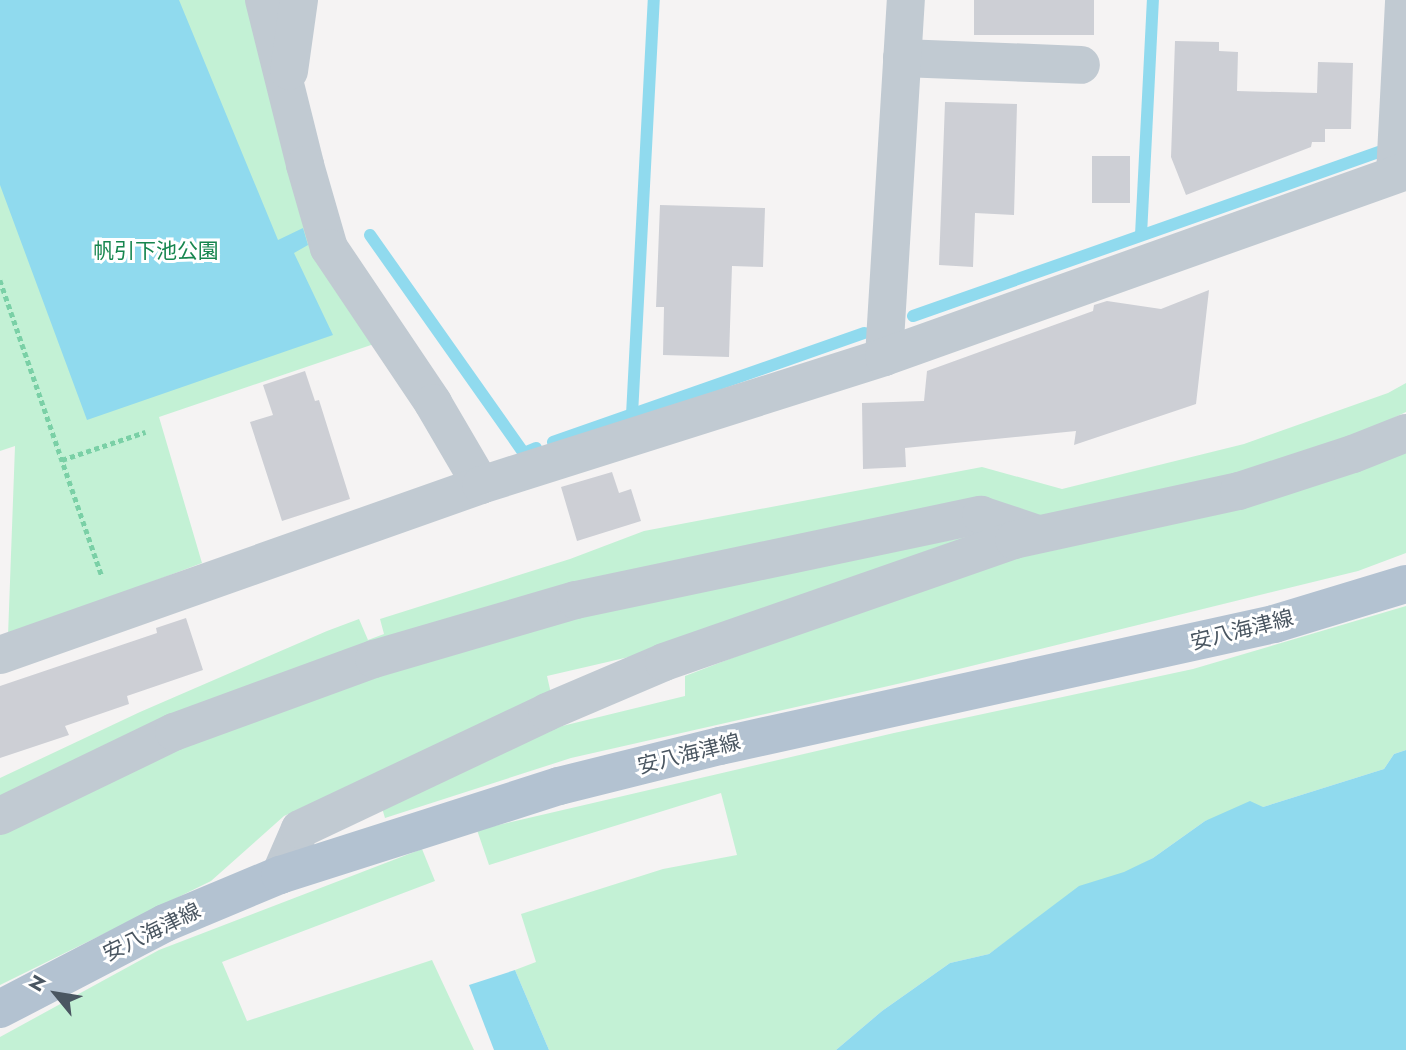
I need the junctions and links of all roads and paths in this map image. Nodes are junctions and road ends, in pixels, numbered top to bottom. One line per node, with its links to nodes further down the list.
1 (264, 0): 7 (street)
2 (299, 0): 7 (street)
3 (906, 0): 5 (street)
4 (1404, 0): 8 (street)
5 (902, 58): 6 (street); 10 (street)
6 (1081, 65)
7 (286, 90): 14 (street)
8 (1401, 173): 10 (street)
9 (0, 280): 13 (path)
10 (884, 357): 14 (street)
11 (145, 432): 13 (path)
12 (1406, 433): 15 (street)
13 (62, 460): 17 (path)
14 (481, 485): 17 (street)
15 (1038, 534): 19 (street); 20 (street)
16 (1406, 584): 20 (main road, 安八海津線)
17 (116, 617): 18 (street)
18 (0, 655)
19 (0, 816)
20 (280, 875): 21 (main road, 安八海津線)
21 (0, 1009)

